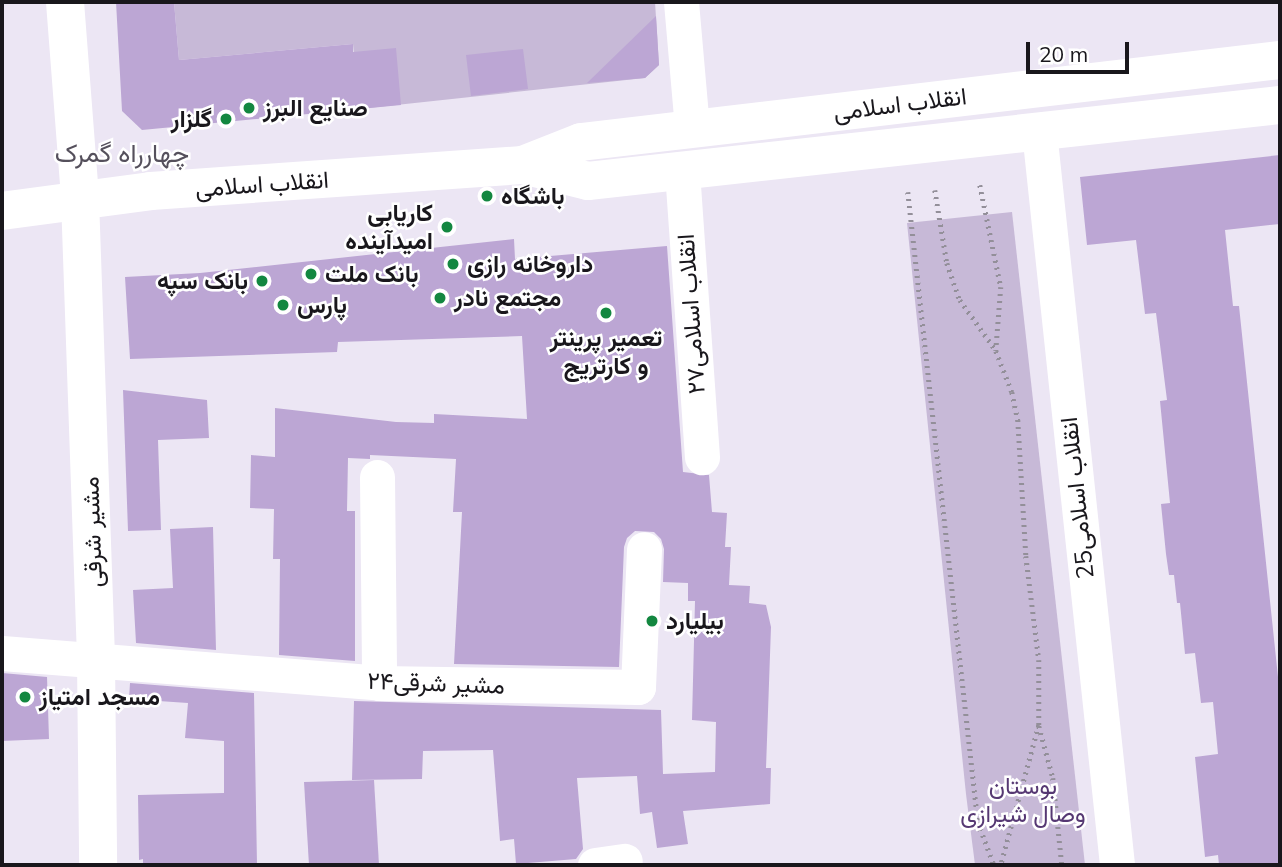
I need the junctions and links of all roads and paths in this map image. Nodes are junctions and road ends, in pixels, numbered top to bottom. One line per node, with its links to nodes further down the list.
1 (65, 2): 12 (main road, مشیر شرقی)
2 (681, 2): 5 (street)
3 (1280, 60): 5 (main road, انقلاب اسلامی)
4 (1280, 105): 6 (main road, انقلاب اسلامی)
5 (692, 128): 7 (main road, انقلاب اسلامی)
6 (1039, 131): 8 (main road, انقلاب اسلامی); 26 (street, 25انقلاب اسلامی)
7 (523, 165): 8 (main road, انقلاب اسلامی); 12 (main road, انقلاب اسلامی)
8 (682, 171): 15 (street, انقلاب اسلامی۲۷)
9 (980, 185): 14 (path)
10 (934, 190): 14 (path)
11 (908, 192): 23 (path)
12 (80, 199): 13 (main road, انقلاب اسلامی); 19 (main road, مشیر شرقی)
13 (2, 211)
14 (996, 351): 21 (path)
15 (702, 457)
16 (377, 477): 20 (street)
17 (644, 549): 20 (street, مشیر شرقی۲۴)
18 (2, 653): 19 (street, مشیر شرقی۲۴)
19 (96, 660): 20 (street, مشیر شرقی۲۴); 22 (main road, مشیر شرقی)
20 (379, 683)
21 (1039, 726): 24 (path); 25 (path)
22 (97, 865)
23 (994, 865)
24 (1001, 865)
25 (1062, 865)
26 (1117, 865)

